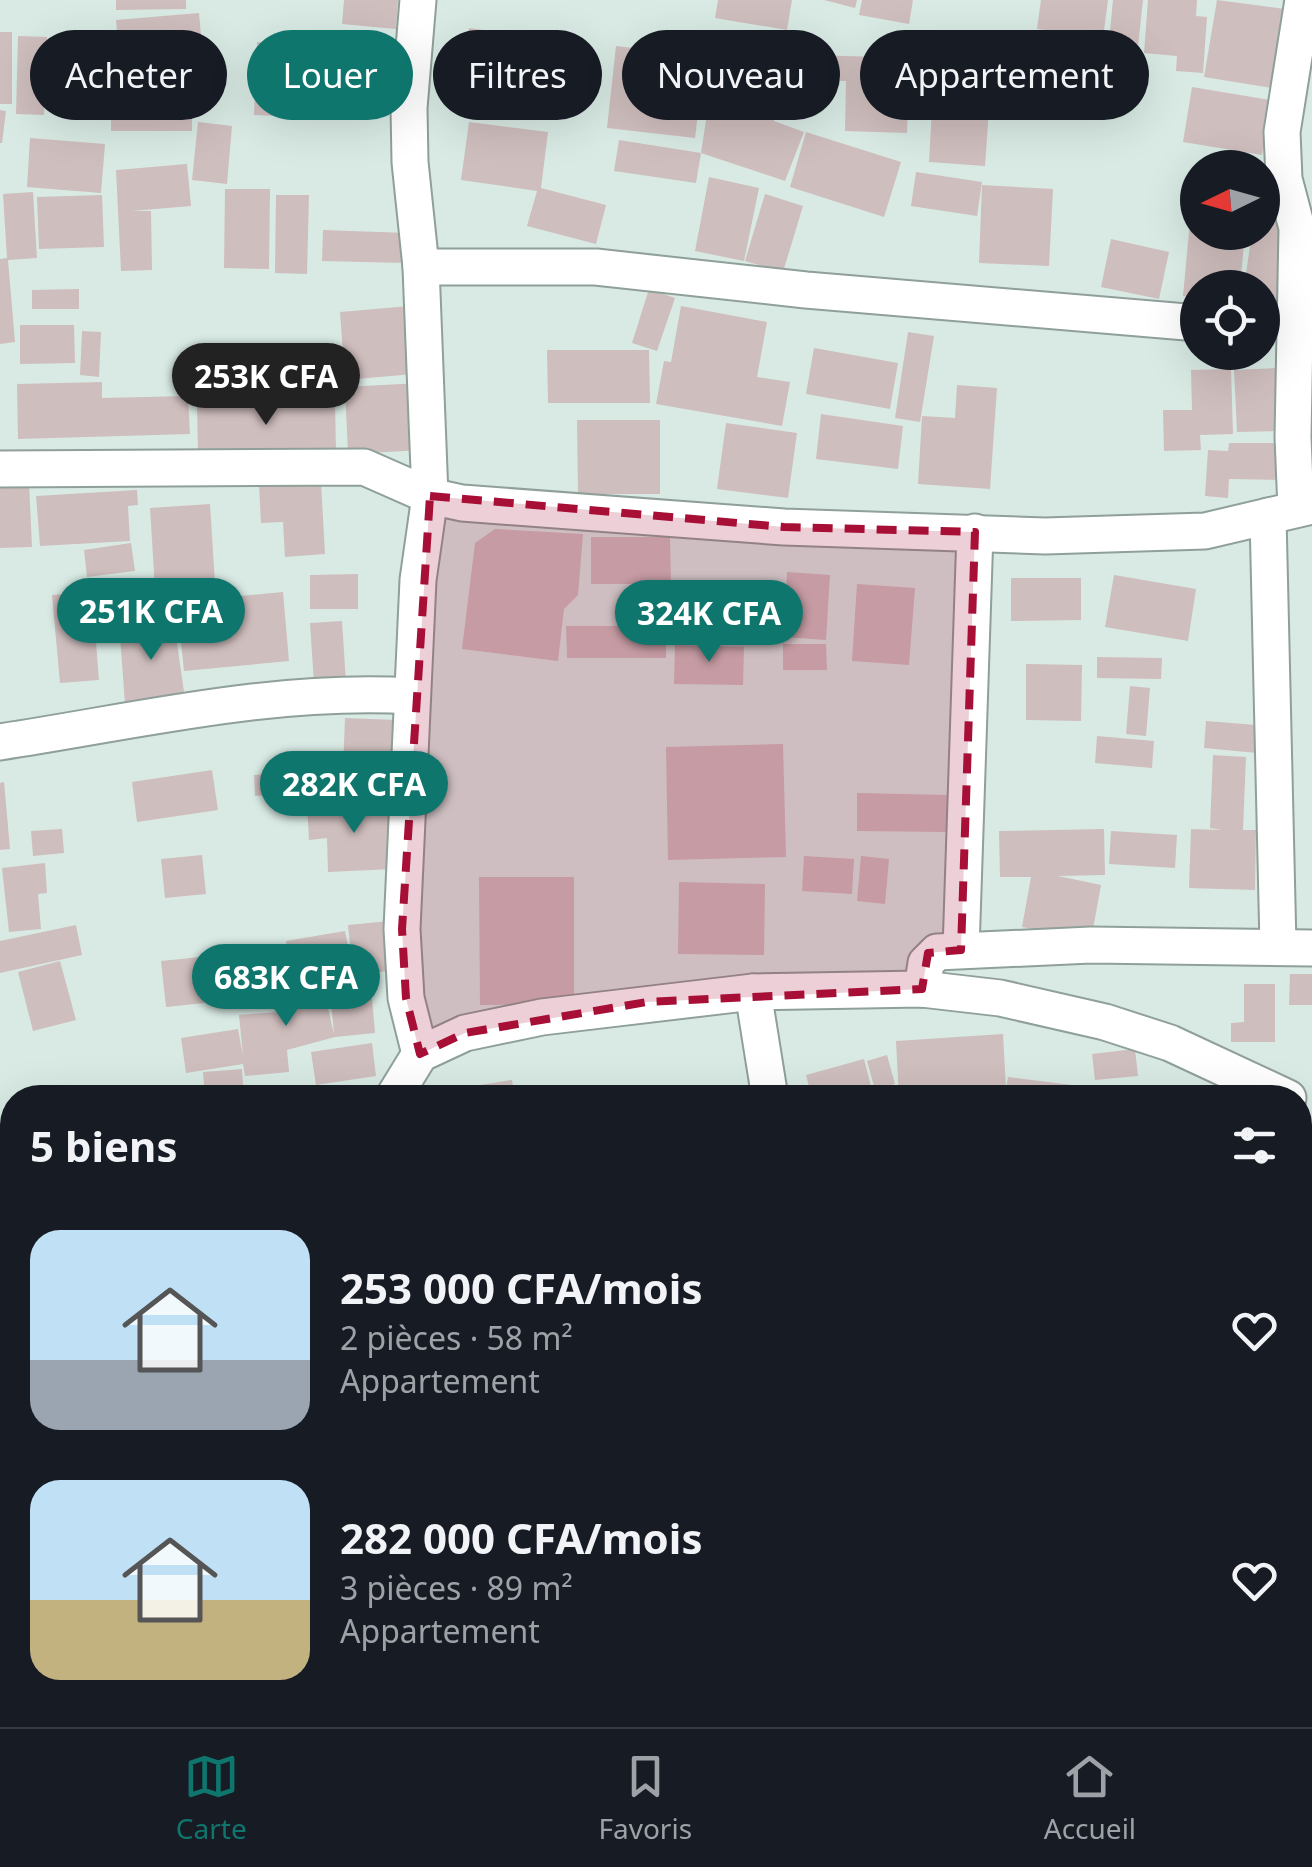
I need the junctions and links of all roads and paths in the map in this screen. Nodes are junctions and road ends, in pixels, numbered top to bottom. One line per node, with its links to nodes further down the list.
1 (418, 0): 4 (street)
2 (1304, 0): 3 (street)
3 (1305, 229): 6 (street)
4 (421, 267): 5 (street); 9 (street)
5 (1180, 321)
6 (1280, 323)
7 (1280, 356): 10 (street)
8 (0, 470): 9 (street)
9 (430, 496): 11 (street); 12 (street)
10 (1292, 511): 11 (street); 14 (street)
11 (975, 532): 15 (street)
12 (412, 696): 13 (street); 18 (street)
13 (0, 742)
14 (1295, 947): 15 (street)
15 (960, 950): 16 (street)
16 (922, 989): 17 (street); 21 (street)
17 (754, 992): 18 (street); 20 (street)
18 (420, 1054): 19 (street)
19 (401, 1085)
20 (768, 1085)
21 (1260, 1085)

